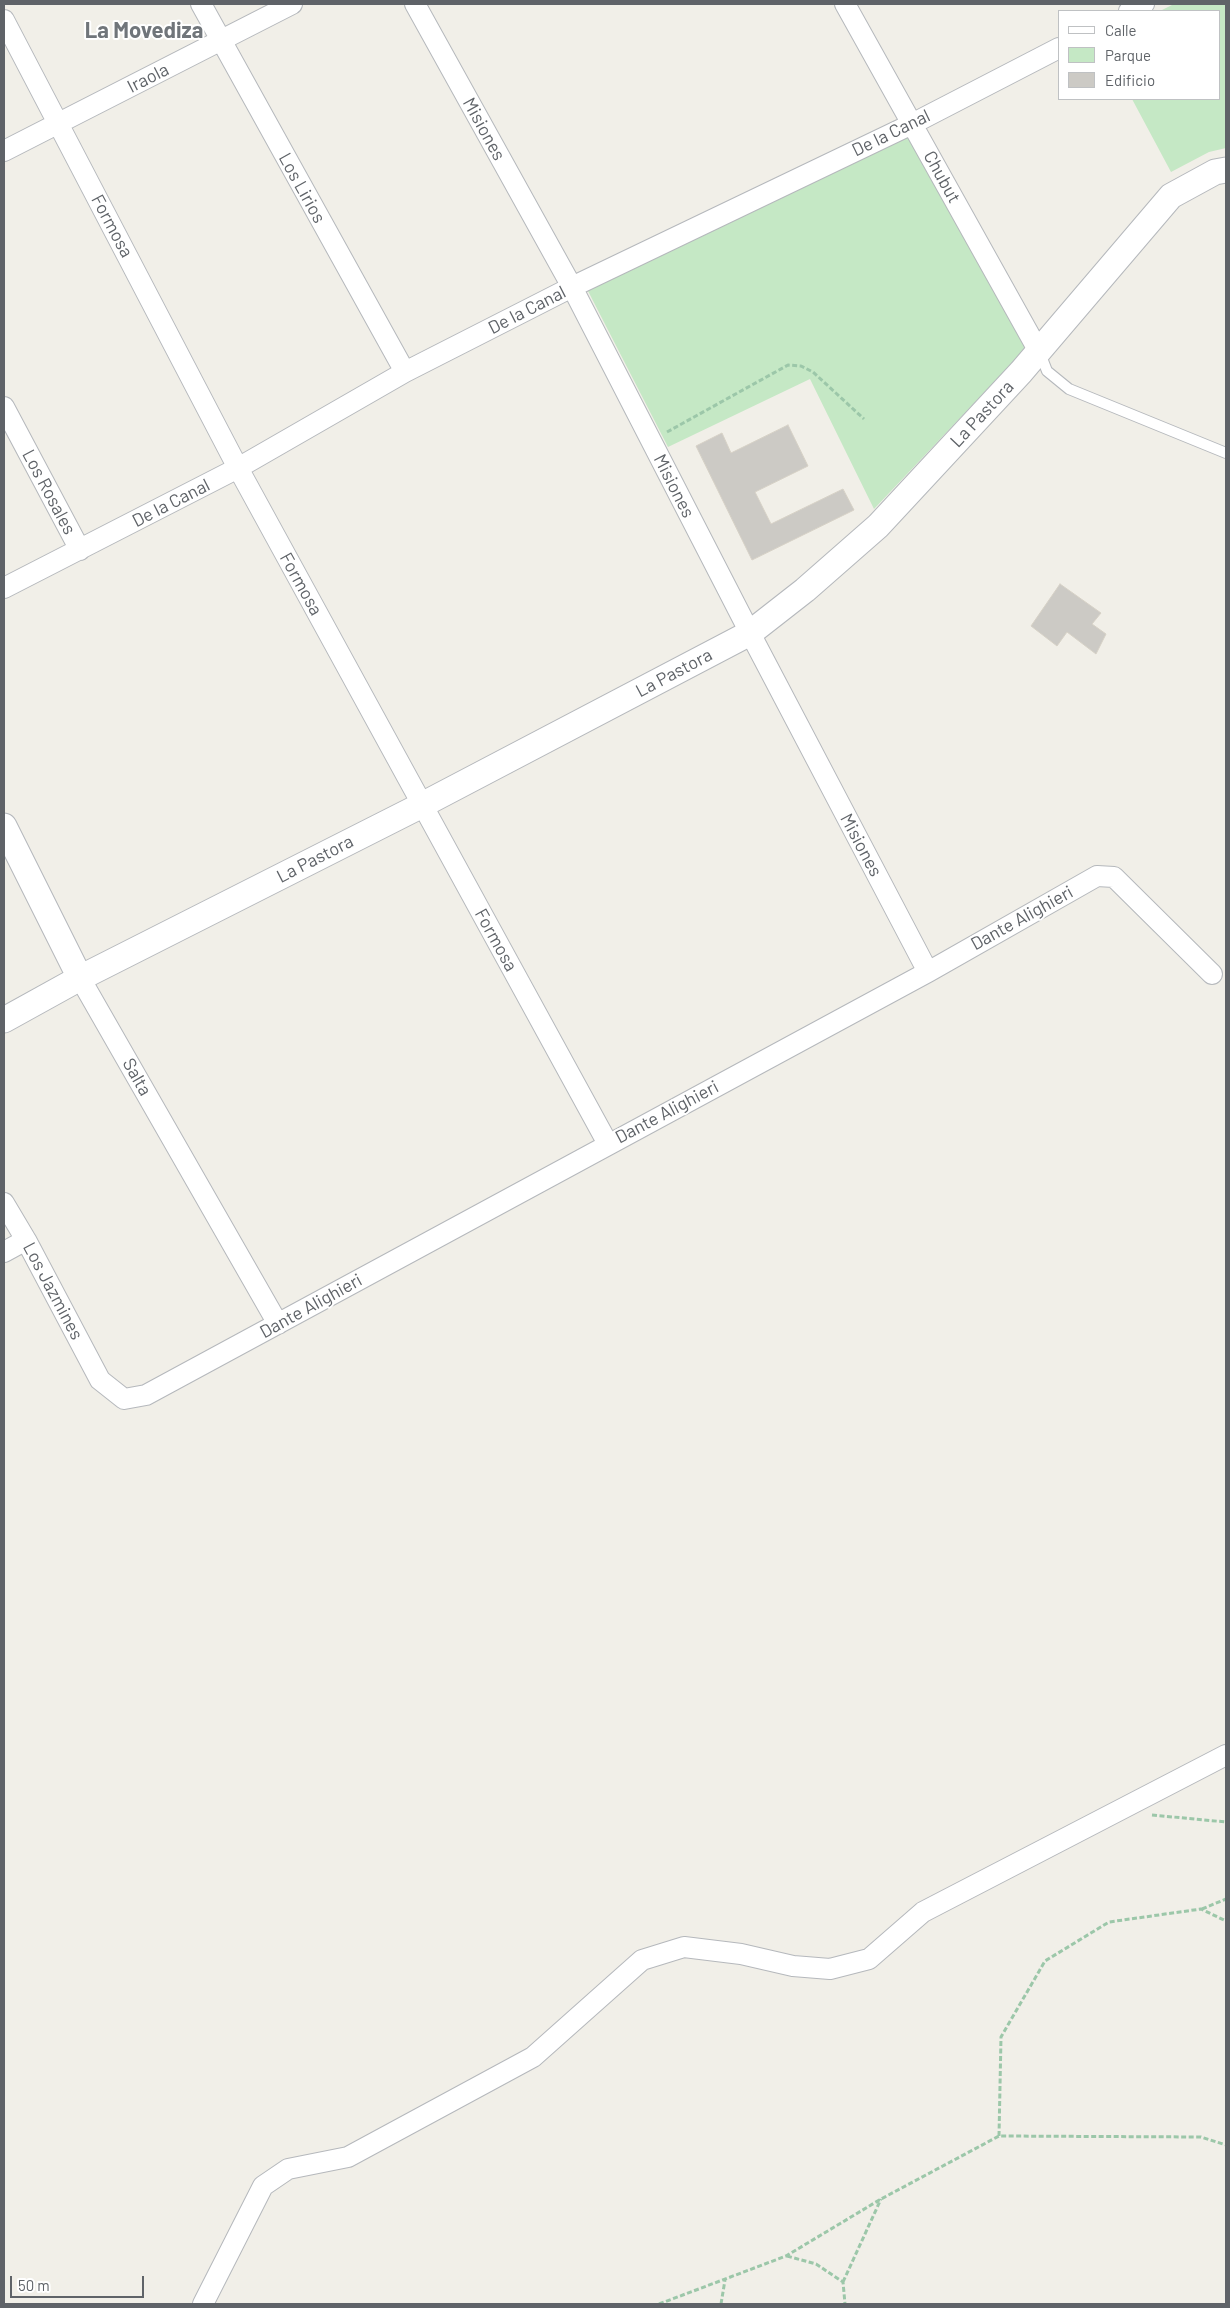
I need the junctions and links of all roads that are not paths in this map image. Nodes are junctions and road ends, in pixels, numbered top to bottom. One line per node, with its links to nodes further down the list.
1 (202, 4): 8 (street, Los Lirios)
2 (292, 4): 8 (street, Iraola)
3 (415, 4): 14 (street, Misiones)
4 (845, 4): 11 (street, Chubut)
5 (1144, 4): 6 (street)
6 (1131, 10)
7 (4, 20): 10 (street, Formosa)
8 (220, 41): 10 (street, Iraola); 16 (street, Los Lirios)
9 (1058, 49): 11 (street, De la Canal)
10 (58, 123): 12 (street, Iraola); 19 (street, Formosa)
11 (912, 124): 14 (street, De la Canal); 15 (street, Chubut)
12 (4, 151)
13 (1226, 170): 15 (street, La Pastora)
14 (572, 287): 16 (street, De la Canal); 22 (street, Misiones)
15 (1038, 350): 18 (lane); 22 (street, La Pastora)
16 (405, 372): 19 (street, De la Canal)
17 (4, 407): 20 (street, Los Rosales)
18 (1226, 453)
19 (238, 468): 20 (street, De la Canal); 23 (street, Formosa)
20 (80, 550): 21 (street, De la Canal)
21 (4, 588)
22 (750, 633): 23 (street, La Pastora); 25 (street, Misiones)
23 (422, 805): 27 (street, La Pastora); 29 (street, Formosa)
24 (4, 826): 27 (street, Salta)
25 (928, 972): 26 (street, Dante Alighieri); 29 (street, Dante Alighieri)
26 (1212, 974)
27 (80, 978): 28 (street, La Pastora); 33 (street, Salta)
28 (4, 1020)
29 (608, 1144): 33 (street, Dante Alighieri)
30 (4, 1203): 31 (street, Los Jazmines)
31 (26, 1240): 32 (street); 34 (street, Los Jazmines)
32 (4, 1252)
33 (278, 1324): 34 (street, Dante Alighieri)
34 (100, 1380)
35 (1226, 1755): 36 (street)
36 (203, 2304)

